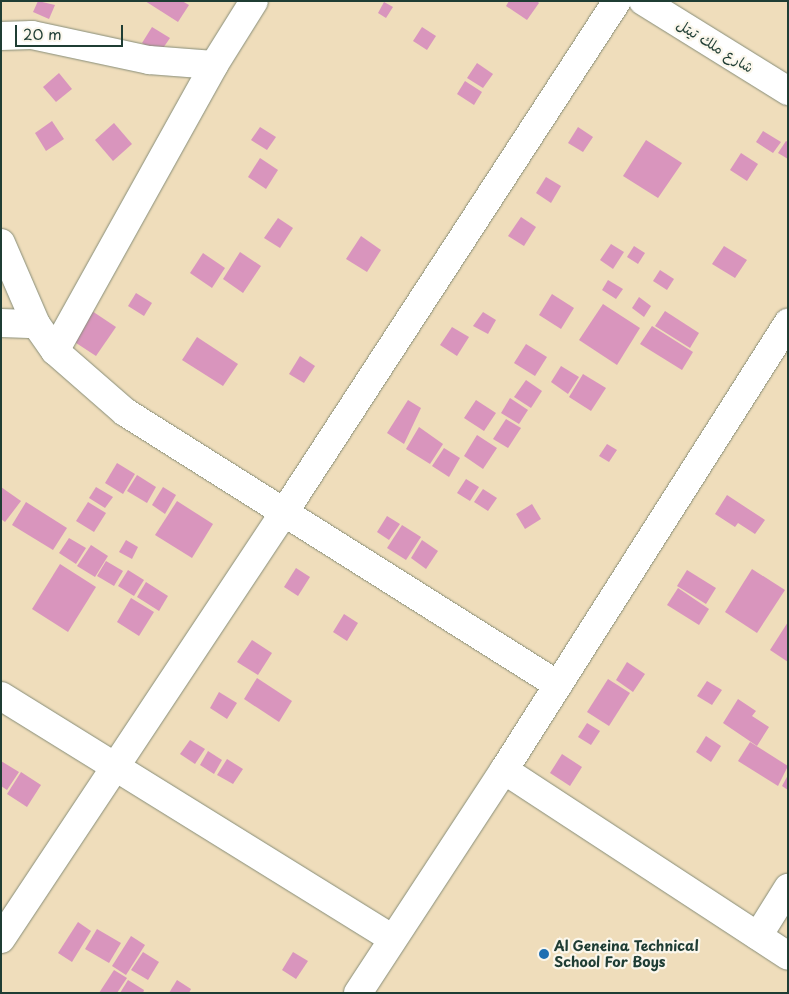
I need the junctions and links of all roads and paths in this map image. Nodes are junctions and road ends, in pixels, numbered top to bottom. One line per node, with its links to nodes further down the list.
1 (254, 1): 5 (street)
2 (617, 1): 12 (street)
3 (643, 1): 6 (street, شارع ملك تيتل)
4 (1, 36): 5 (street)
5 (214, 65): 11 (street)
6 (788, 91)
7 (1, 243): 10 (street)
8 (1, 323): 10 (street)
9 (788, 323): 13 (street)
10 (36, 324): 11 (street)
11 (55, 351): 12 (street)
12 (285, 511): 13 (street); 15 (street)
13 (558, 685): 16 (street)
14 (1, 696): 15 (street)
15 (114, 767): 19 (street); 20 (street)
16 (504, 770): 18 (street); 20 (street)
17 (788, 888): 18 (street)
18 (758, 936): 21 (street)
19 (1, 939)
20 (393, 939): 22 (street)
21 (788, 956)
22 (358, 993)

